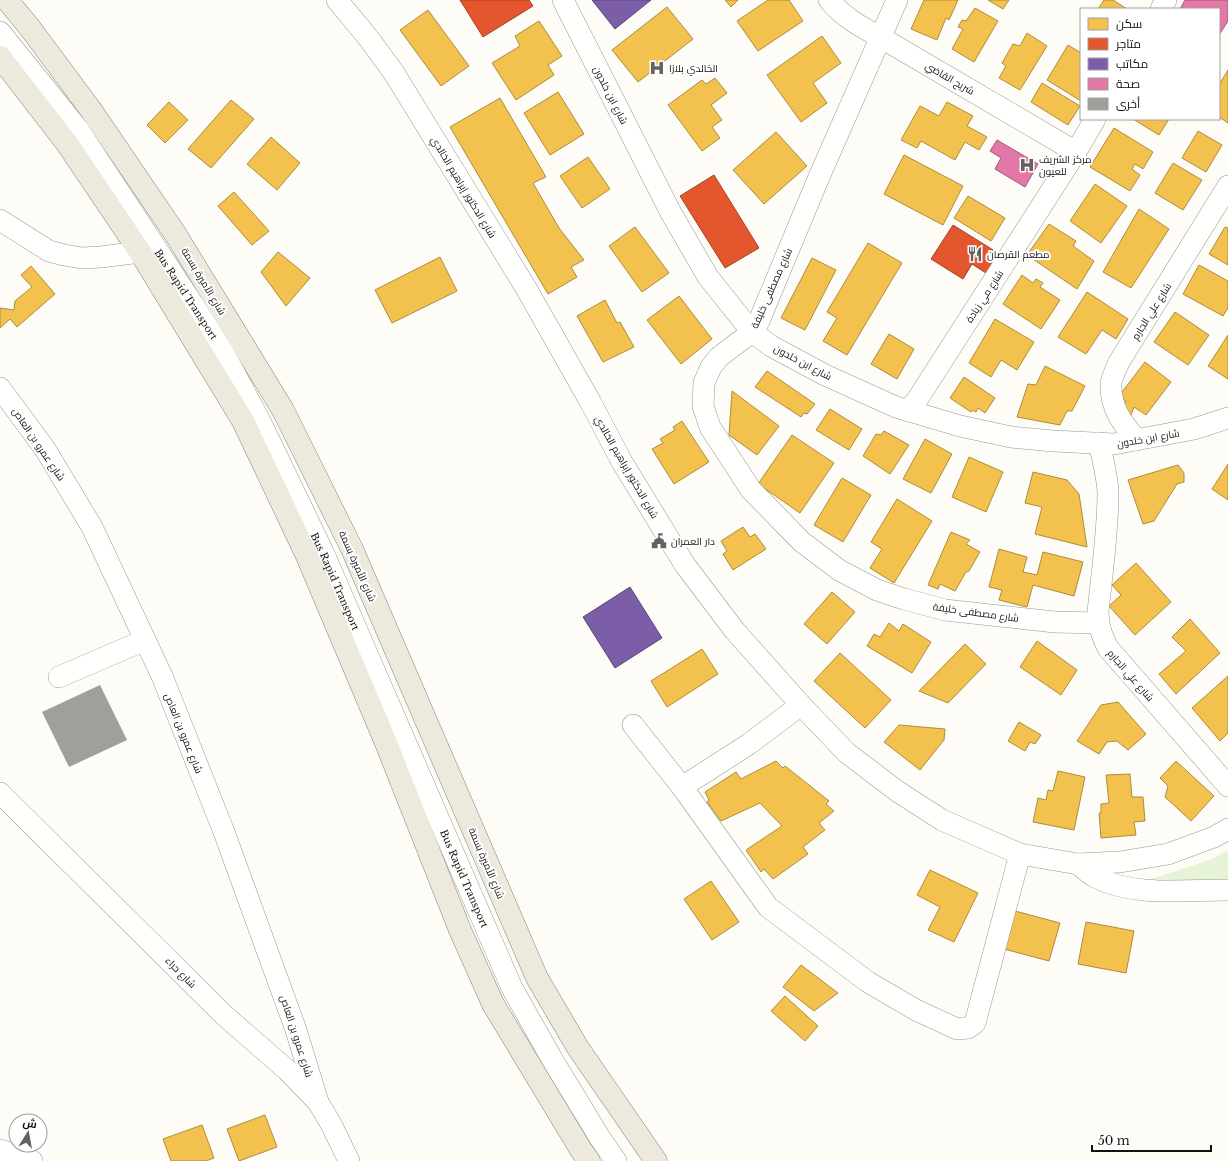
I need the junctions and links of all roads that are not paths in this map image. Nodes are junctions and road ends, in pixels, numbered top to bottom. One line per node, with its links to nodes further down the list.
1 (7, 0): 38 (main road, شارع الأميرة بسمة)
2 (337, 0): 23 (street, شارع الدكتور إبراهيم الخالدي)
3 (562, 0): 14 (street, شارع ابن خلدون)
4 (829, 0): 7 (street, شريح القاضي)
5 (897, 0): 7 (street, شارع مصطفى خليفة)
6 (0, 32): 37 (street, Bus Rapid Transport)
7 (880, 37): 10 (street, شريح القاضي); 14 (street, شارع مصطفى خليفة)
8 (0, 57): 13 (main road)
9 (1094, 120): 10 (street, شارع مي زيادة)
10 (1076, 152): 16 (street, شارع مي زيادة)
11 (1228, 186): 18 (street, شارع علي الجارم)
12 (0, 220): 13 (street)
13 (140, 252): 36 (main road)
14 (752, 332): 16 (street, شارع ابن خلدون); 20 (street, شارع مصطفى خليفة)
15 (0, 388): 21 (street, شارع عمرو بن العاص)
16 (908, 411): 19 (street, شارع ابن خلدون)
17 (1228, 418): 18 (street, شارع ابن خلدون)
18 (1137, 440): 19 (street, شارع ابن خلدون)
19 (1099, 443): 20 (street, شارع علي الجارم)
20 (1098, 623): 26 (street, شارع علي الجارم)
21 (145, 640): 22 (street); 32 (street, شارع عمرو بن العاص)
22 (59, 677)
23 (802, 705): 25 (street); 29 (street, شارع الدكتور إبراهيم الخالدي)
24 (633, 725): 25 (street)
25 (682, 786): 29 (street)
26 (1228, 786)
27 (0, 793): 32 (street, شارع حراء)
28 (1228, 829): 30 (street, شارع الدكتور إبراهيم الخالدي)
29 (1020, 854): 30 (street, شارع الدكتور إبراهيم الخالدي)
30 (1078, 864): 31 (street, شارع الدكتور إبراهيم الخالدي)
31 (1228, 890)
32 (318, 1102): 35 (street, شارع حراء)
33 (0, 1150): 34 (street)
34 (32, 1161)
35 (349, 1161)
36 (589, 1161)
37 (616, 1161)
38 (656, 1161)

